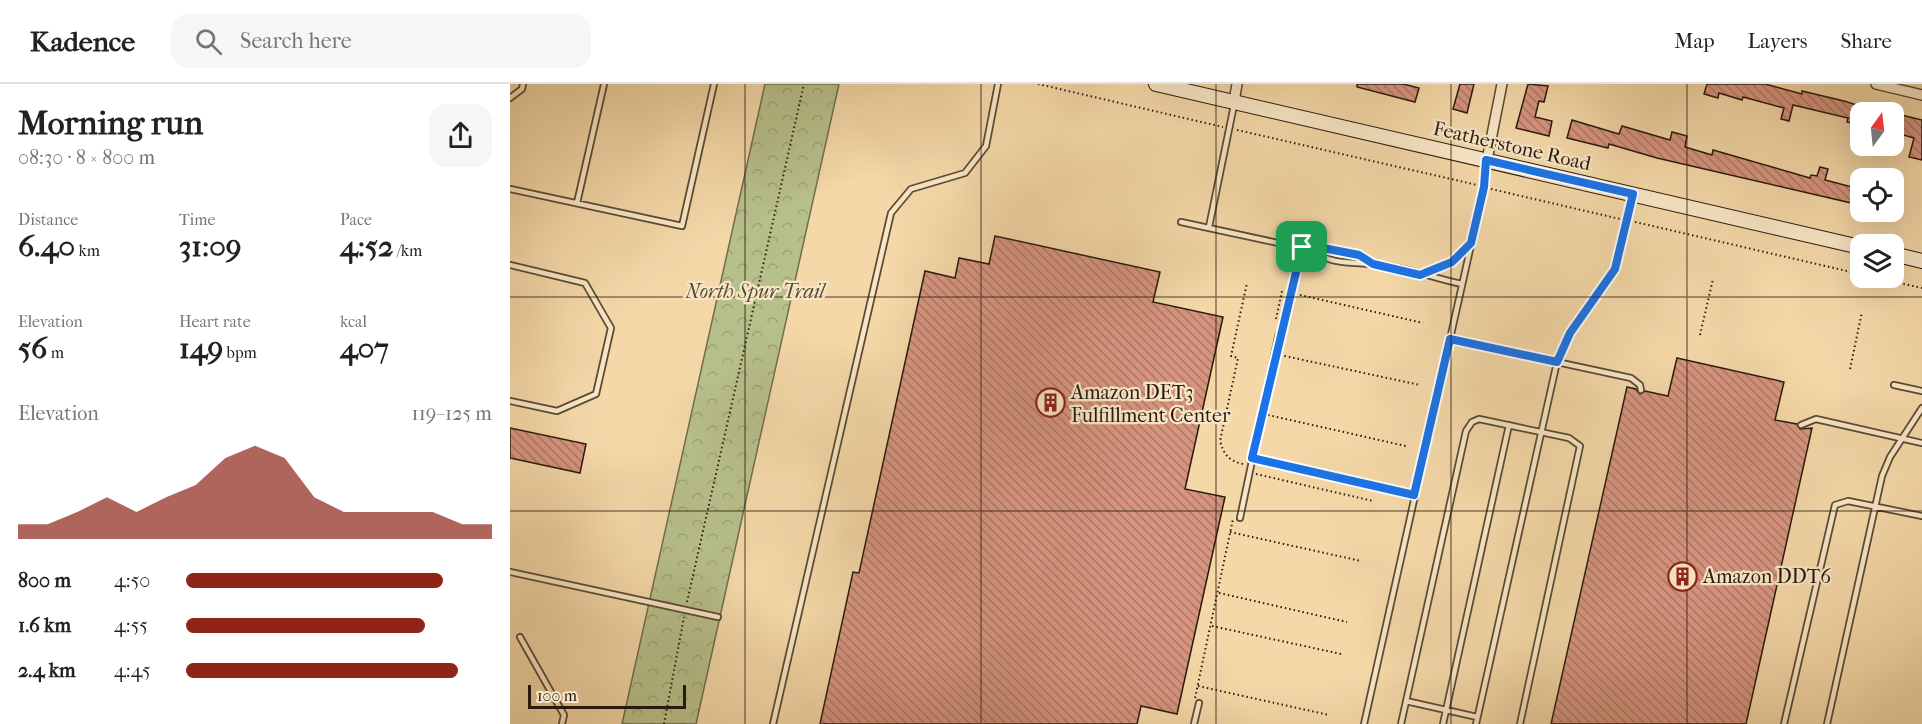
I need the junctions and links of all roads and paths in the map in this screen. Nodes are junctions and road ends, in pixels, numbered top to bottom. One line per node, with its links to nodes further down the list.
1 (523, 84): 12 (lane)
2 (604, 84): 21 (lane)
3 (714, 84): 21 (lane)
4 (804, 84): 74 (path)
5 (998, 84): 88 (lane)
6 (1038, 84): 14 (path)
7 (1156, 84): 13 (street, Featherstone Road)
8 (1237, 84): 13 (street)
9 (1502, 84): 16 (street)
10 (1876, 84): 11 (street)
11 (1922, 95)
12 (510, 98)
13 (1234, 102): 16 (street, Featherstone Road); 25 (lane)
14 (1220, 126)
15 (1240, 131): 17 (path)
16 (1486, 160): 20 (street, Featherstone Road); 26 (lane)
17 (1462, 182)
18 (510, 189): 21 (lane)
19 (1506, 192): 22 (path)
20 (1633, 194): 27 (street, Featherstone Road); 47 (lane)
21 (577, 203)
22 (1617, 218)
23 (1182, 222): 25 (lane)
24 (1636, 222): 34 (path)
25 (1209, 227): 28 (lane)
26 (1471, 243): 35 (lane); 38 (lane)
27 (1850, 245)
28 (1302, 247): 29 (lane); 46 (lane)
29 (1315, 250): 32 (lane); 32 (lane)
30 (1904, 257): 31 (street)
31 (1922, 261)
32 (1373, 264): 35 (lane)
33 (510, 265): 53 (lane)
34 (1850, 271)
35 (1420, 275): 38 (lane)
36 (1713, 279): 44 (path)
37 (1247, 283): 63 (path)
38 (1462, 284): 45 (lane)
39 (1904, 284): 40 (path)
40 (1922, 288)
41 (1298, 295): 43 (path)
42 (1862, 312): 48 (path)
43 (1423, 323)
44 (1700, 335)
45 (1450, 339): 47 (lane); 65 (lane)
46 (1275, 354): 49 (path); 55 (lane)
47 (1557, 362): 51 (lane); 58 (lane)
48 (1850, 369)
49 (1420, 385)
50 (1894, 385): 52 (lane)
51 (1641, 390)
52 (1922, 391)
53 (510, 401)
54 (1922, 408): 59 (lane)
55 (1262, 414): 61 (path); 62 (lane)
56 (1509, 425): 58 (lane); 81 (lane); 83 (lane)
57 (1801, 425): 59 (lane)
58 (1540, 432): 85 (lane); 94 (lane)
59 (1902, 438): 60 (lane); 67 (lane)
60 (1922, 443)
61 (1406, 446)
62 (1252, 458): 64 (lane); 65 (lane)
63 (1243, 464)
64 (1249, 473): 66 (path); 69 (lane)
65 (1414, 495): 90 (lane)
66 (1374, 501)
67 (1876, 506): 68 (lane); 95 (lane); 96 (lane)
68 (1922, 516)
69 (1240, 518)
70 (1230, 532): 71 (path)
71 (1361, 561)
72 (510, 572): 74 (lane)
73 (1219, 592): 76 (path)
74 (686, 609): 75 (lane); 87 (path)
75 (718, 617)
76 (1347, 622)
77 (1212, 626): 79 (path)
78 (520, 637): 86 (lane)
79 (1341, 654)
80 (1198, 686): 84 (path)
81 (1406, 701): 83 (lane); 91 (lane)
82 (1200, 703): 89 (lane)
83 (1446, 710): 85 (lane); 92 (lane)
84 (1329, 715)
85 (1477, 717): 93 (lane)
86 (562, 724)
87 (664, 724)
88 (773, 724)
89 (1194, 724)
90 (1364, 724)
91 (1401, 724)
92 (1443, 724)
93 (1476, 724)
94 (1520, 724)
95 (1784, 724)
96 (1827, 724)

